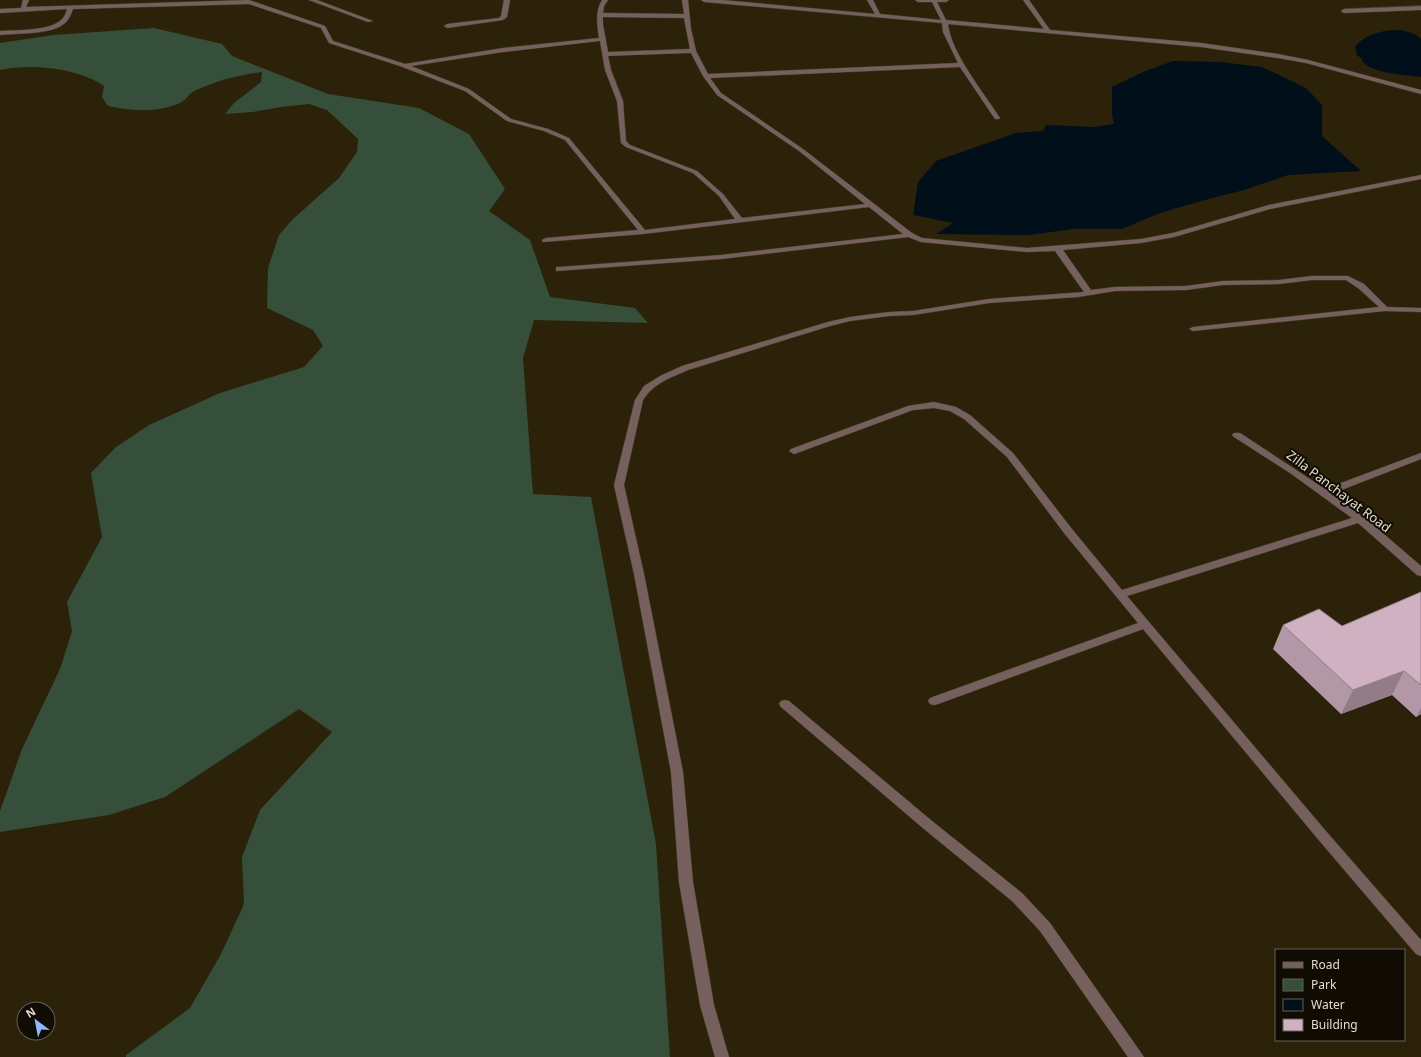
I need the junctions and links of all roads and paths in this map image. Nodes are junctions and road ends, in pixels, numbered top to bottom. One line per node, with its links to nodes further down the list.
1 (26, 0): 15 (street)
2 (329, 0): 12 (street)
3 (508, 0): 24 (street)
4 (605, 0): 19 (street)
5 (686, 0): 20 (street)
6 (704, 0): 21 (street)
7 (870, 0): 21 (street)
8 (918, 0): 9 (street)
9 (934, 0): 10 (street); 23 (street)
10 (946, 0)
11 (1026, 0): 26 (street)
12 (315, 1): 22 (street)
13 (1415, 3): 14 (street)
14 (1421, 7): 18 (street)
15 (23, 9): 16 (street); 17 (street)
16 (70, 9): 25 (street); 31 (street)
17 (0, 11)
18 (1344, 11)
19 (601, 15): 20 (street); 27 (street)
20 (686, 16): 28 (street)
21 (879, 17): 23 (street)
22 (370, 21)
23 (944, 23): 26 (street); 30 (street)
24 (446, 26)
25 (0, 32)
26 (1049, 32): 33 (street)
27 (603, 39): 29 (street); 31 (street)
28 (693, 51): 29 (street); 32 (street)
29 (605, 54): 37 (street)
30 (962, 65): 32 (street); 34 (street)
31 (404, 66): 38 (street)
32 (706, 76): 36 (street)
33 (1421, 92)
34 (997, 118)
35 (1421, 177): 41 (street)
36 (870, 204): 37 (street); 39 (street)
37 (740, 221): 38 (street)
38 (643, 232): 40 (street)
39 (909, 235): 41 (street); 42 (street)
40 (546, 240)
41 (1058, 249): 43 (street)
42 (559, 269)
43 (1089, 293): 44 (street); 58 (street)
44 (1384, 309): 45 (street); 46 (street)
45 (1421, 310)
46 (1193, 329)
47 (1238, 435): 50 (street, Zilla Panchayat Road)
48 (794, 451): 53 (street)
49 (1421, 456): 50 (street)
50 (1324, 493): 51 (street, Zilla Panchayat Road)
51 (1360, 519): 52 (street, Zilla Panchayat Road); 53 (street)
52 (1421, 572)
53 (1120, 594): 54 (street)
54 (1146, 624): 55 (street); 57 (street)
55 (934, 701)
56 (785, 704): 59 (street)
57 (1421, 950)
58 (722, 1057)
59 (1137, 1057)

